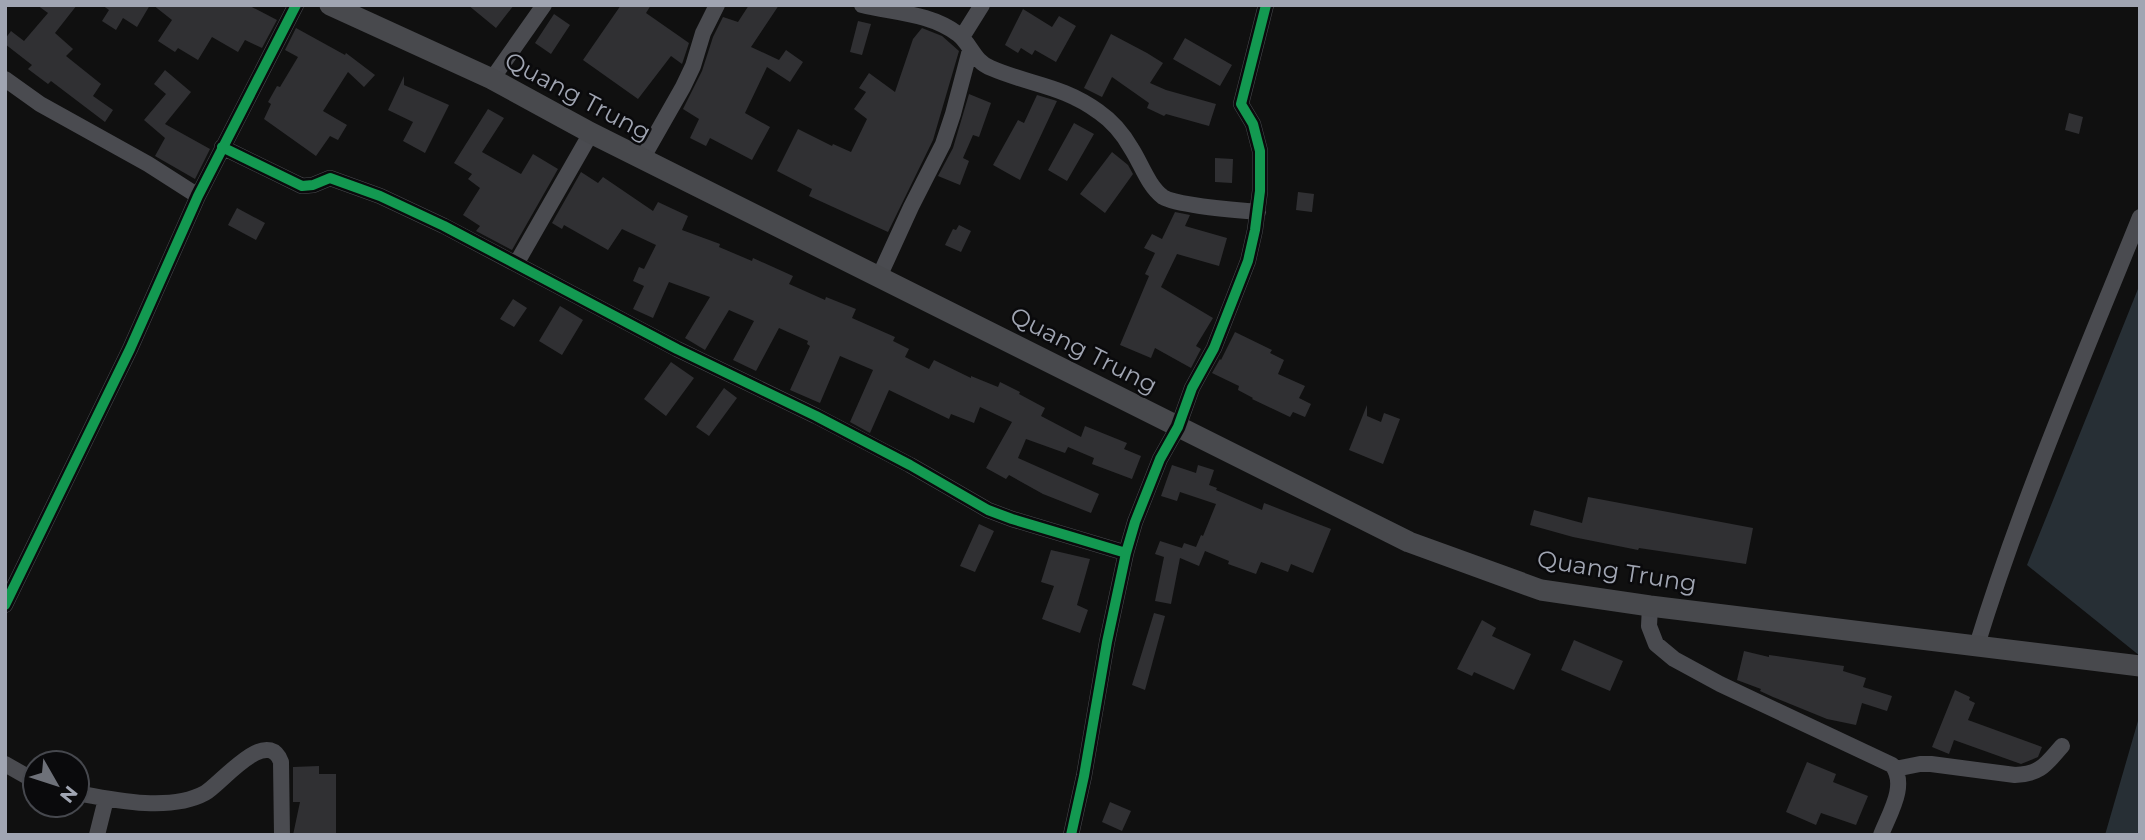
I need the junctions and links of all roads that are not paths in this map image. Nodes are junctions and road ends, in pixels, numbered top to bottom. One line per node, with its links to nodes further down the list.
1 (296, 5): 13 (street)
2 (330, 5): 11 (main road, Quang Trung)
3 (544, 5): 11 (street)
4 (717, 5): 14 (street)
5 (862, 5): 8 (street)
6 (982, 5): 9 (street)
7 (1266, 5): 16 (street)
8 (898, 8): 9 (street)
9 (966, 43): 16 (street); 19 (street)
10 (5, 79): 15 (street)
11 (492, 79): 12 (main road, Quang Trung)
12 (591, 133): 14 (main road, Quang Trung); 18 (street)
13 (222, 147): 15 (street); 18 (street)
14 (642, 159): 19 (main road, Quang Trung)
15 (198, 196): 22 (street)
16 (1258, 212): 20 (street)
17 (2140, 217): 24 (street)
18 (516, 264): 21 (street)
19 (879, 277): 20 (main road, Quang Trung)
20 (1178, 427): 21 (street); 23 (main road, Quang Trung)
21 (1126, 553): 34 (street)
22 (7, 597)
23 (1650, 606): 24 (main road, Quang Trung); 28 (street)
24 (1977, 645): 25 (main road, Quang Trung)
25 (2140, 666)
26 (2062, 746): 28 (street)
27 (5, 764): 29 (street)
28 (1895, 769): 35 (street)
29 (21, 773)
30 (91, 796): 31 (street)
31 (106, 799): 32 (street); 33 (street)
32 (97, 835)
33 (282, 835)
34 (1072, 835)
35 (1881, 835)

